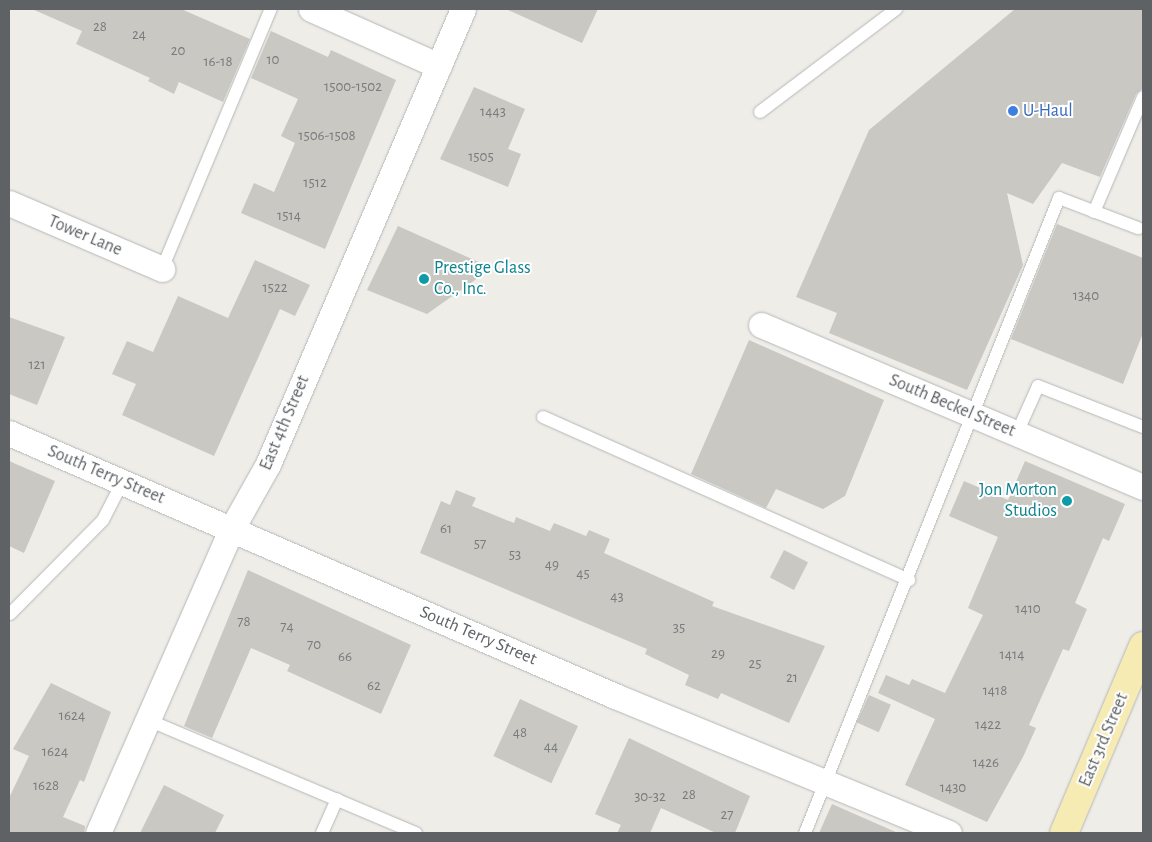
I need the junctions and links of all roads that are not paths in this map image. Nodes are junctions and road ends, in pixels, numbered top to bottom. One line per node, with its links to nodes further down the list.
1 (271, 9): 11 (lane)
2 (311, 9): 5 (street)
3 (463, 9): 5 (street, East 4th Street)
4 (896, 9): 7 (lane)
5 (439, 66): 20 (street, East 4th Street)
6 (1143, 97): 9 (lane)
7 (760, 112)
8 (9, 203): 11 (street, Tower Lane)
9 (1094, 212): 10 (lane); 13 (lane)
10 (1138, 228)
11 (162, 269)
12 (762, 325): 13 (street, South Beckel Street)
13 (973, 415): 17 (street, South Beckel Street); 21 (lane)
14 (543, 417): 21 (lane)
15 (1143, 427): 17 (lane)
16 (9, 433): 18 (street, South Terry Street)
17 (1017, 433): 19 (street, South Beckel Street)
18 (123, 481): 20 (street, South Terry Street); 22 (lane)
19 (1143, 487)
20 (231, 530): 24 (street, East 4th Street); 25 (street, South Terry Street)
21 (909, 580): 25 (lane)
22 (10, 614)
23 (1143, 646): 32 (main road, East 3rd Street)
24 (148, 720): 26 (lane); 27 (street, East 4th Street)
25 (826, 780): 30 (lane); 31 (street, South Terry Street)
26 (337, 799): 28 (lane); 29 (lane)
27 (98, 833)
28 (322, 833)
29 (416, 833)
30 (805, 833)
31 (949, 833)
32 (1064, 833)

